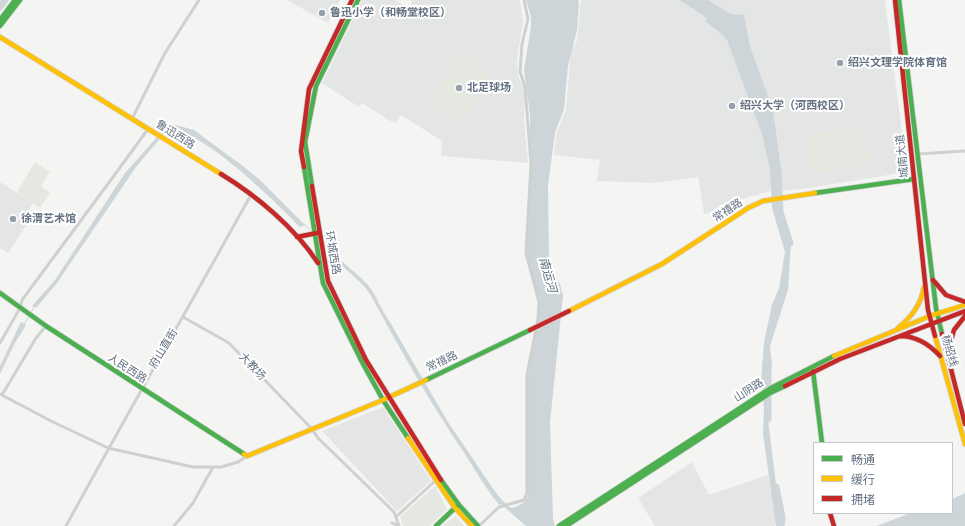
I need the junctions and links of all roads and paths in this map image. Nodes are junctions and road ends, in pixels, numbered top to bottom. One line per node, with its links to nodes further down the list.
1 (16, 0): 9 (main road)
2 (20, 0): 10 (main road)
3 (199, 0): 12 (street)
4 (352, 0): 18 (main road, 环城西路)
5 (358, 0): 18 (main road, 环城西路)
6 (524, 0): 63 (street)
7 (894, 0): 16 (main road, 城南大道)
8 (899, 0): 15 (main road, 城南大道)
9 (0, 20)
10 (0, 26)
11 (0, 37): 12 (main road, 鲁迅西路)
12 (132, 119): 13 (main road, 鲁迅西路)
13 (148, 129): 17 (main road, 鲁迅西路); 26 (street)
14 (965, 151): 15 (street)
15 (918, 154): 23 (main road, 城南大道)
16 (914, 178): 22 (main road, 城南大道); 45 (main road, 常禧路, bridge)
17 (252, 194): 20 (main road, 鲁迅西路); 33 (street, 府山直街)
18 (316, 226): 19 (main road, 环城西路)
19 (317, 233): 20 (main road); 21 (main road, 环城西路); 45 (main road, 环城西路)
20 (297, 237): 21 (main road, 鲁迅西路)
21 (321, 270): 45 (main road, 环城西路)
22 (926, 278): 28 (main road, 城南大道); 37 (main road)
23 (932, 280): 25 (main road); 27 (main road, 城南大道)
24 (0, 293): 26 (main road, 人民西路)
25 (965, 304): 30 (main road, 山阴路)
26 (20, 308): 36 (main road, 人民西路); 38 (street)
27 (936, 308): 30 (main road, 杨绍线)
28 (928, 310): 31 (main road, 杨绍线)
29 (965, 311): 34 (main road, 山阴路)
30 (937, 314): 31 (main road, 山阴路); 34 (main road, 杨绍线)
31 (930, 316): 35 (main road, 杨绍线); 37 (main road, 山阴路)
32 (965, 316): 39 (main road)
33 (183, 317): 42 (street, 府山直街); 47 (street, 大教场)
34 (939, 320): 35 (main road, 山阴路); 39 (main road, 杨绍线)
35 (931, 322): 37 (main road, 山阴路); 40 (main road, 杨绍线)
36 (46, 326): 42 (main road, 人民西路); 44 (street)
37 (894, 334): 40 (main road); 41 (main road, 山阴路); 43 (main road, 山阴路)
38 (0, 343)
39 (948, 356): 46 (main road, 杨绍线)
40 (941, 358): 49 (main road, 杨绍线)
41 (813, 371): 43 (main road, 山阴路); 48 (main road)
42 (141, 388): 50 (street, 府山直街); 51 (main road, 人民西路)
43 (768, 392): 64 (main road, 山阴路); 65 (main road, 山阴路)
44 (1, 394): 50 (street)
45 (385, 398): 47 (main road, 常禧路); 53 (main road, 环城西路); 54 (main road, 环城西路)
46 (965, 424)
47 (312, 429): 51 (main road, 常禧路); 56 (street, 大教场)
48 (822, 442)
49 (965, 444)
50 (108, 448): 52 (street); 58 (street, 府山直街)
51 (247, 456): 52 (street)
52 (213, 466): 59 (street)
53 (436, 480): 54 (main road, 环城西路); 56 (street)
54 (457, 506): 61 (main road); 62 (main road, 环城西路); 63 (main road, 环城西路)
55 (830, 514): 66 (main road)
56 (396, 517): 60 (street)
57 (392, 523): 60 (street)
58 (66, 526)
59 (174, 526)
60 (399, 526)
61 (436, 526)
62 (472, 526)
63 (479, 526)
64 (559, 526)
65 (566, 526)
66 (834, 526)

